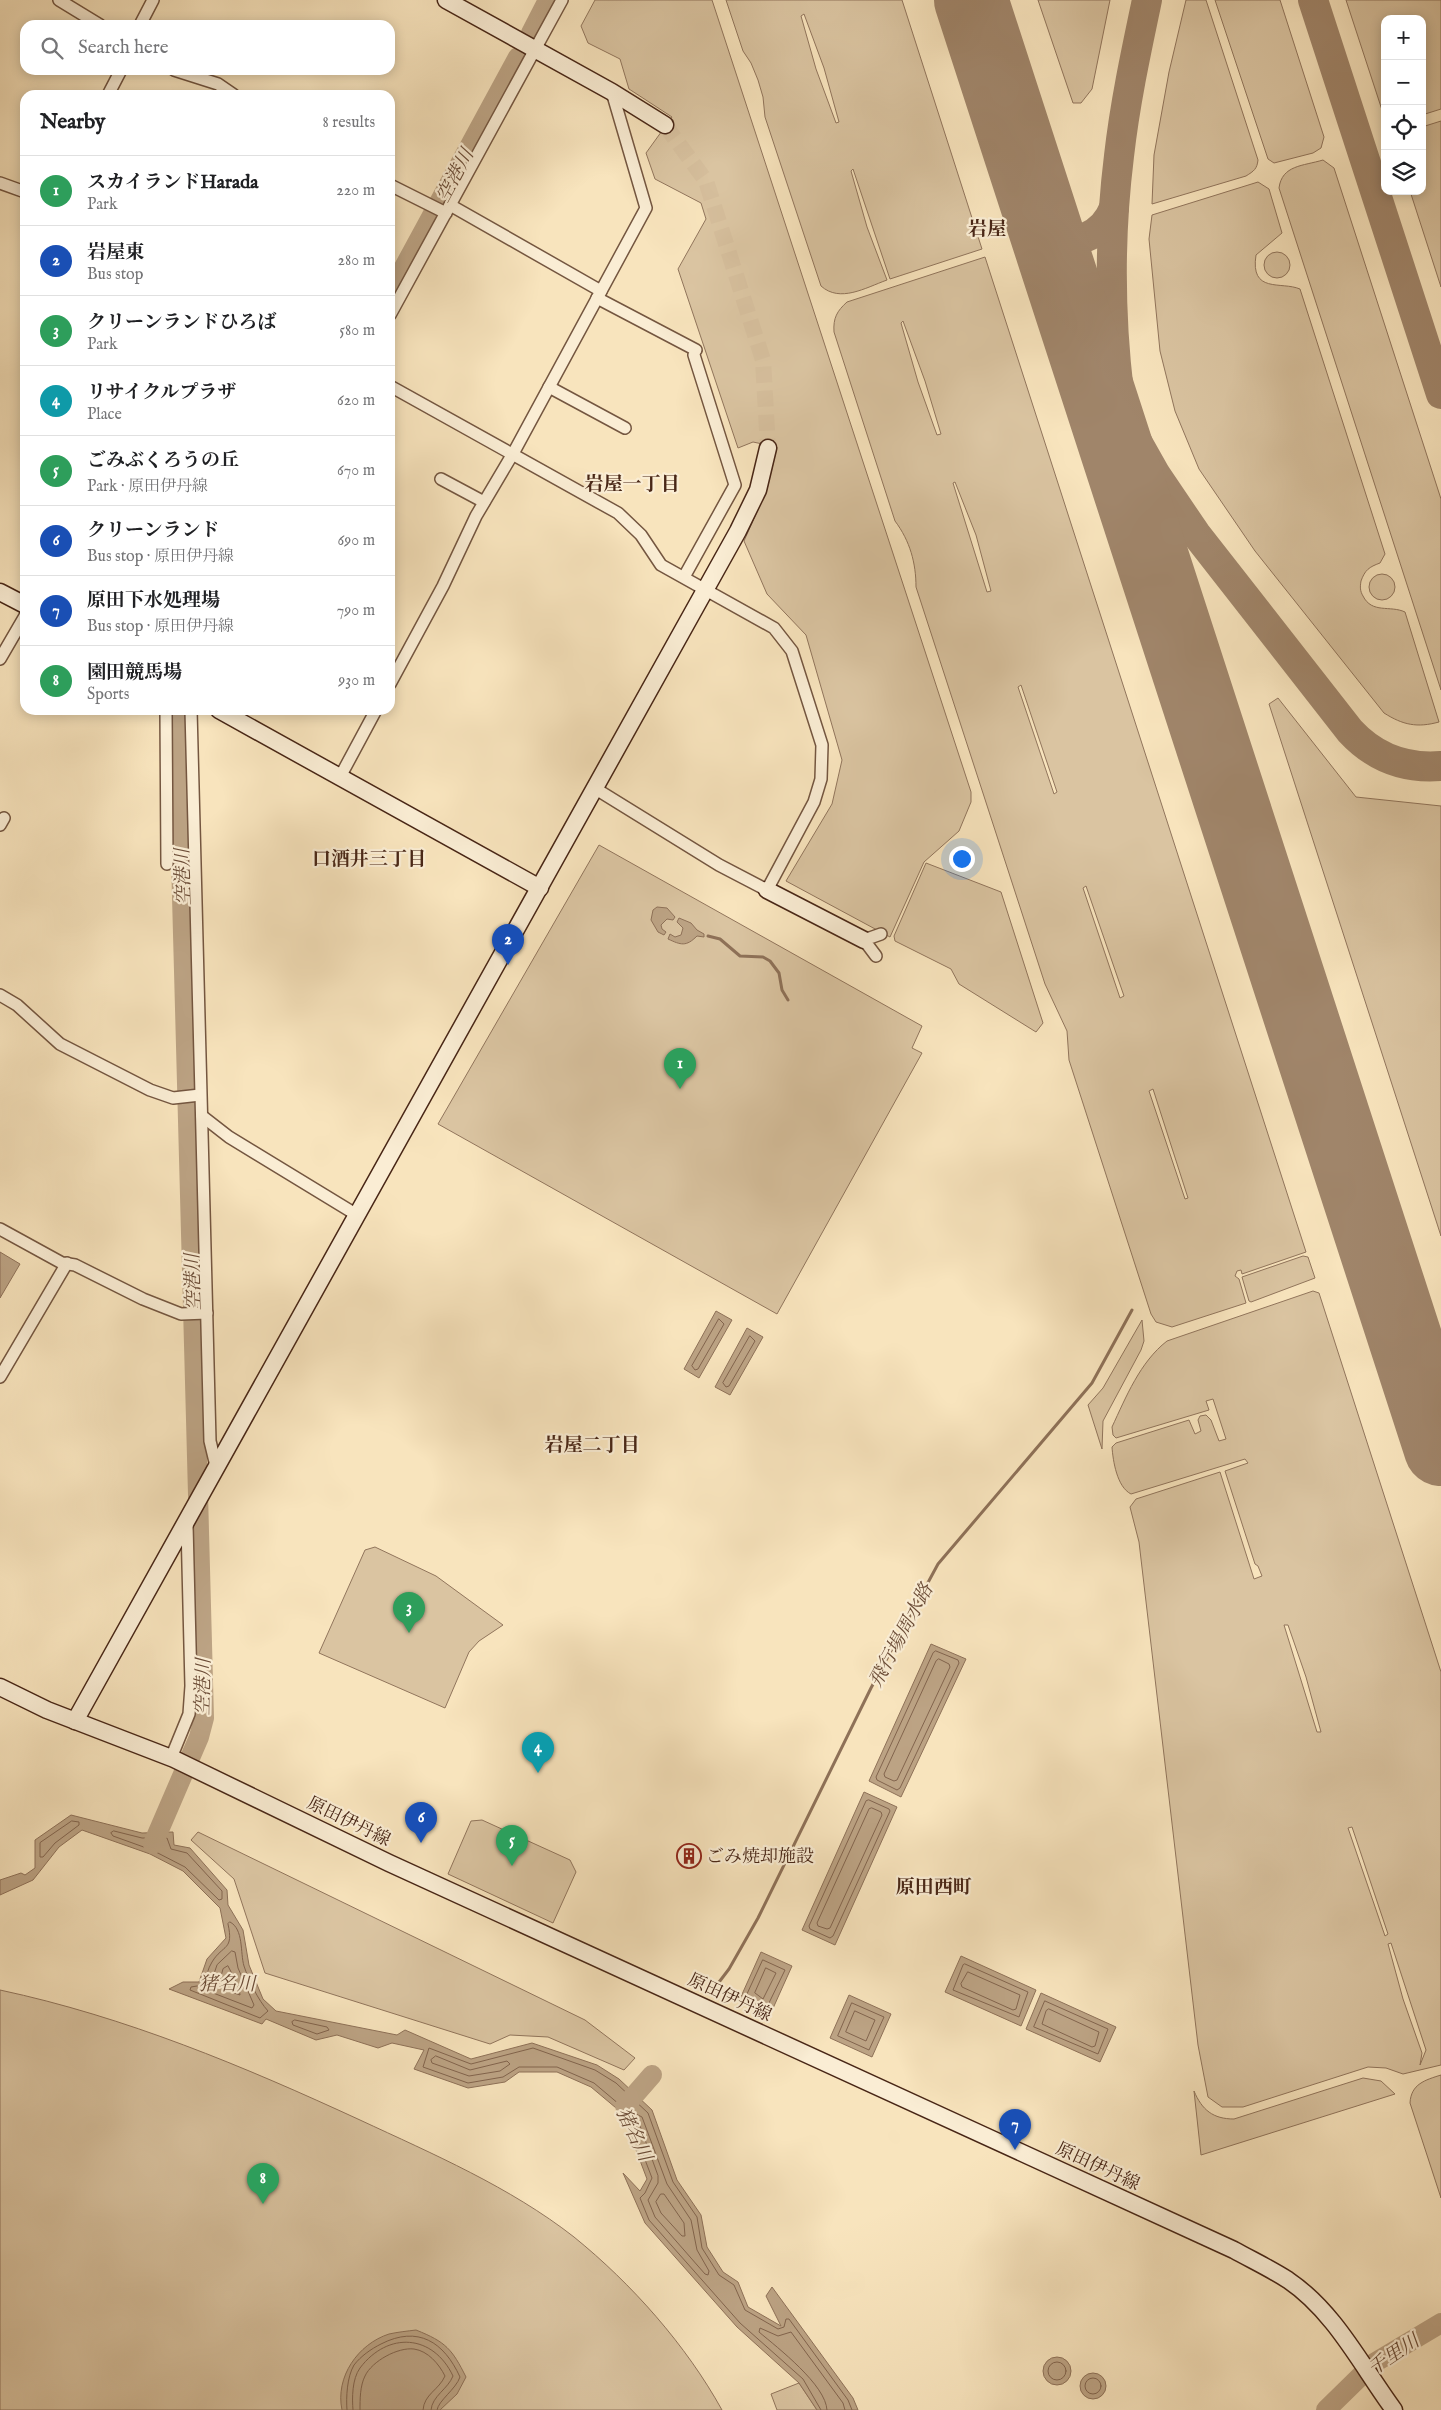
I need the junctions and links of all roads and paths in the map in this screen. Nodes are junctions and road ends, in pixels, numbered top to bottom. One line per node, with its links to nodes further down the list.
1 (59, 0): 5 (street)
2 (153, 0): 6 (street)
3 (446, 0): 7 (street)
4 (562, 0): 7 (street)
5 (92, 20)
6 (143, 20)
7 (536, 49): 12 (street); 17 (street)
8 (118, 75): 10 (street)
9 (190, 75): 11 (street)
10 (111, 90)
11 (227, 90)
12 (612, 92): 13 (street); 18 (street)
13 (666, 125)
14 (0, 183): 16 (street)
15 (395, 188): 17 (street)
16 (20, 190)
17 (446, 210): 18 (street); 19 (street)
18 (599, 294): 20 (street); 27 (street)
19 (395, 306)
20 (549, 387): 22 (street); 24 (street)
21 (395, 389): 24 (street)
22 (625, 428)
23 (768, 448): 28 (street)
24 (512, 453): 26 (street); 27 (street)
25 (441, 478): 26 (street)
26 (484, 502): 33 (street)
27 (684, 577): 28 (street)
28 (706, 589): 39 (street); 42 (street)
29 (0, 592): 30 (street)
30 (20, 602)
31 (20, 624): 32 (street)
32 (0, 658)
33 (395, 674)
34 (166, 715): 40 (street)
35 (191, 715): 47 (street)
36 (227, 715): 38 (street)
37 (373, 715): 38 (street)
38 (340, 777): 41 (street)
39 (596, 789): 41 (street); 42 (street)
40 (167, 864)
41 (540, 888): 49 (street)
42 (767, 890): 44 (street)
43 (881, 934): 44 (street)
44 (864, 940): 45 (street)
45 (876, 956)
46 (0, 995): 47 (street)
47 (198, 1096): 48 (street)
48 (202, 1116): 49 (street); 52 (street)
49 (357, 1215): 54 (street)
50 (0, 1229): 51 (street)
51 (67, 1263): 52 (street); 53 (street)
52 (205, 1314): 54 (street)
53 (0, 1377)
54 (214, 1470): 55 (street)
55 (187, 1520): 57 (street); 58 (street)
56 (0, 1687): 57 (street, 原田伊丹線)
57 (75, 1721): 58 (street, 原田伊丹線)
58 (172, 1759): 59 (street, 原田伊丹線)
59 (1394, 2410)

